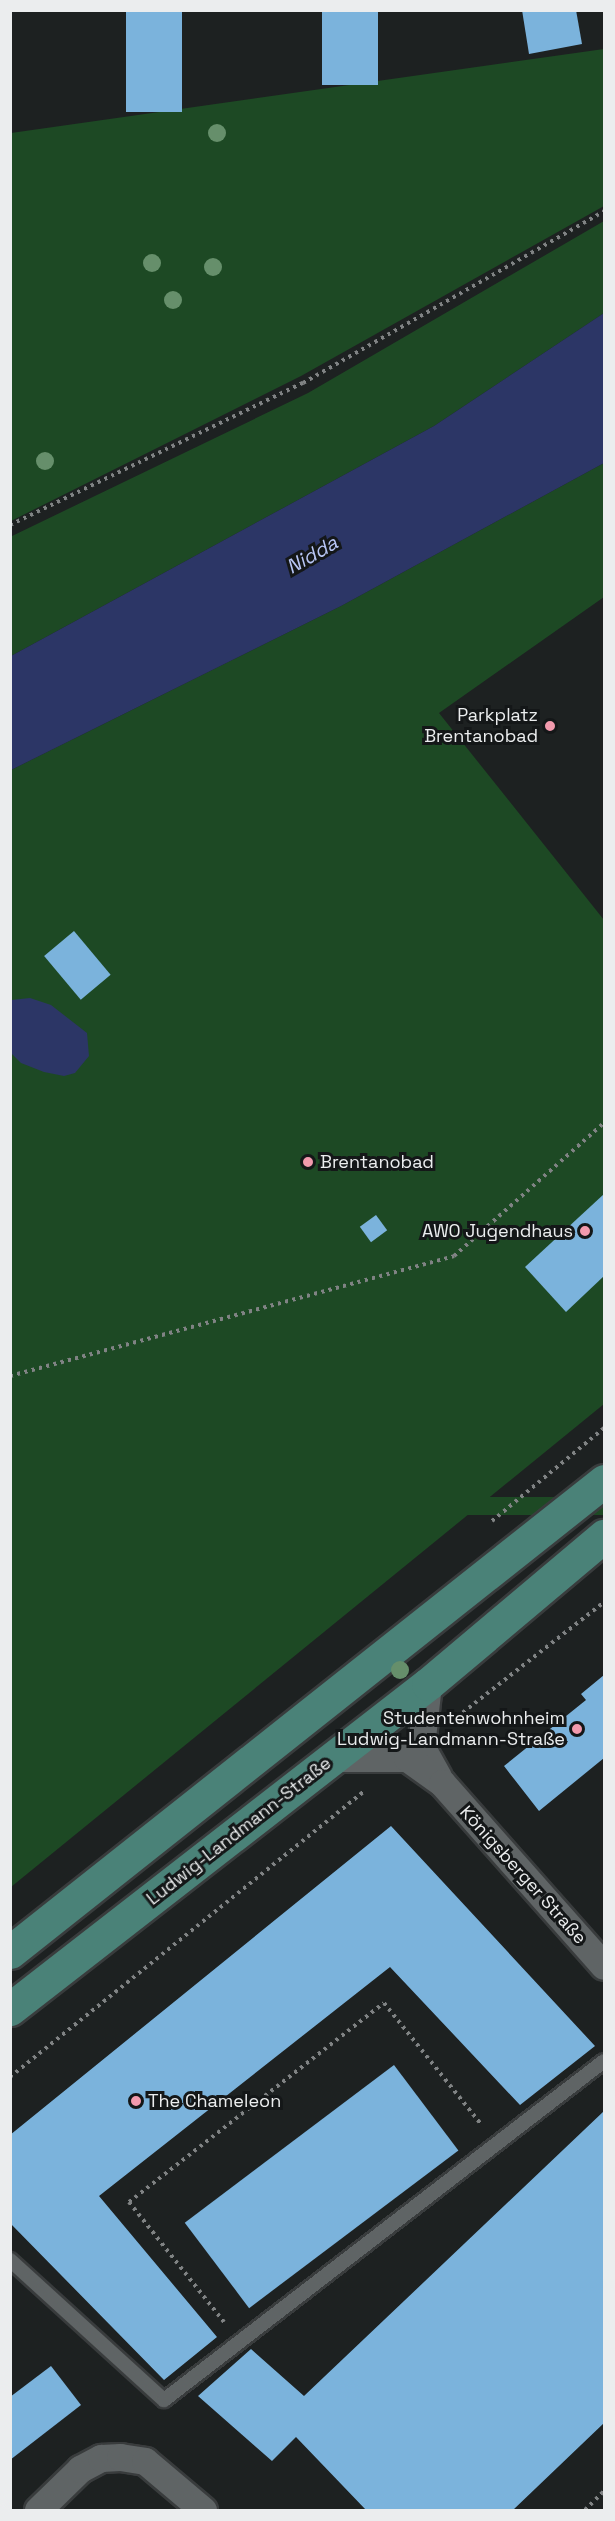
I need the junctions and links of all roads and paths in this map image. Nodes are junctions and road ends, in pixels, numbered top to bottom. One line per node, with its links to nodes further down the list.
1 (604, 211): 2 (path)
2 (10, 525)
3 (604, 1123): 4 (path)
4 (10, 1376)
5 (604, 1481): 11 (main road)
6 (604, 1536): 8 (main road, Ludwig-Landmann-Straße)
7 (604, 1602): 9 (path)
8 (428, 1684): 9 (street); 10 (main road, Ludwig-Landmann-Straße)
9 (414, 1752): 10 (street); 12 (street, Königsberger Straße); 15 (path)
10 (334, 1758): 13 (main road, Ludwig-Landmann-Straße)
11 (10, 1952)
12 (604, 1966)
13 (10, 2009)
14 (604, 2061): 16 (lane)
15 (10, 2077)
16 (497, 2144): 18 (lane); 18 (path)
17 (10, 2260): 18 (lane)
18 (238, 2341)
19 (604, 2491): 22 (path)
20 (38, 2511): 21 (street)
21 (203, 2511)
22 (585, 2511)

